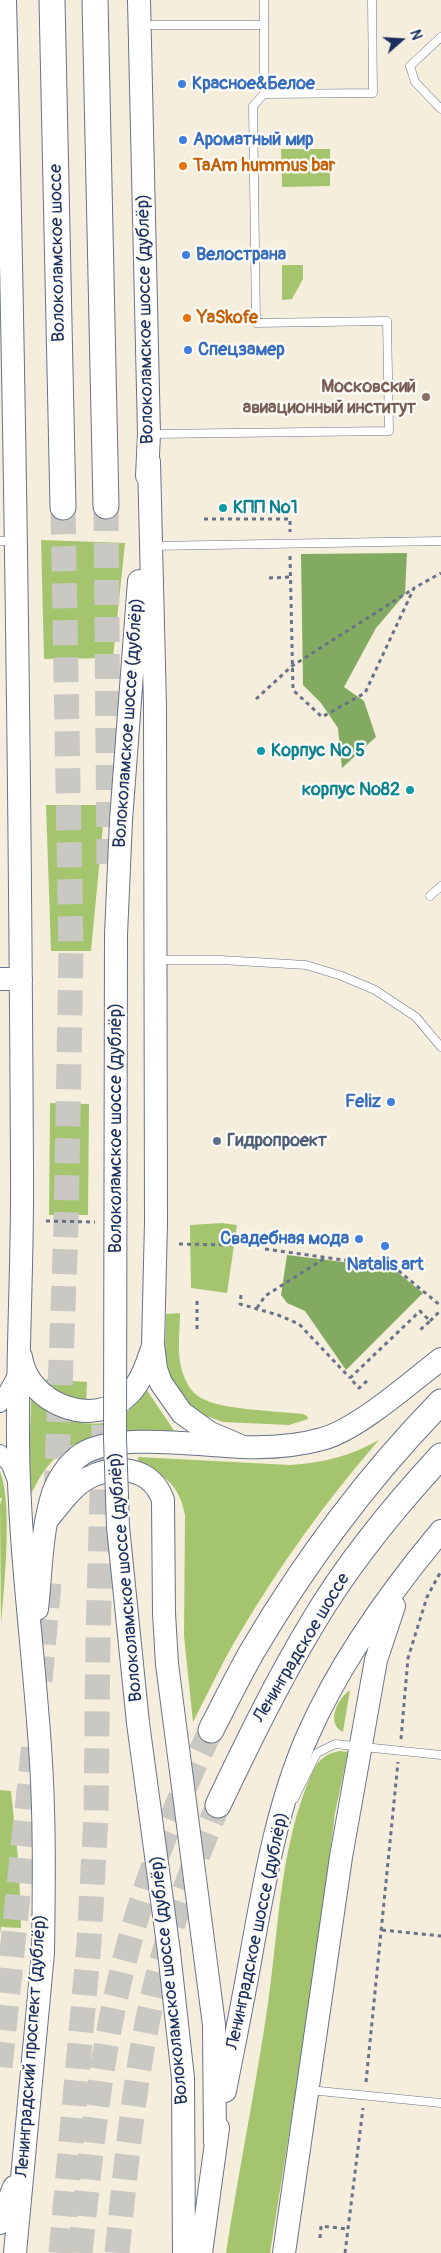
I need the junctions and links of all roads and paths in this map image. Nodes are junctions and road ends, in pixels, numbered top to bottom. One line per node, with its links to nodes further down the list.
1 (5, 0): 12 (main road)
2 (52, 0): 16 (main road, Волоколамское шоссе)
3 (95, 0): 15 (main road)
4 (139, 0): 8 (main road, Волоколамское шоссе (дублёр))
5 (264, 0): 7 (lane)
6 (372, 0): 10 (lane)
7 (264, 24): 8 (lane); 10 (lane)
8 (140, 25): 13 (main road, Волоколамское шоссе (дублёр))
9 (441, 37): 11 (lane)
10 (264, 94): 13 (lane)
11 (441, 109)
12 (5, 171): 18 (main road)
13 (149, 434): 14 (main road, Волоколамское шоссе (дублёр))
14 (148, 462): 21 (main road); 78 (main road, Волоколамское шоссе (дублёр), bridge)
15 (106, 506)
16 (64, 507)
17 (204, 520): 20 (path)
18 (8, 541): 31 (main road)
19 (441, 541): 20 (lane)
20 (290, 544): 21 (lane); 23 (path)
21 (151, 546): 30 (main road)
22 (441, 573): 25 (path)
23 (291, 577): 24 (path); 26 (path)
24 (269, 578)
25 (414, 588): 26 (path); 26 (path)
26 (292, 666): 27 (path)
27 (256, 699)
28 (441, 886): 29 (lane)
29 (430, 896)
30 (156, 960): 32 (lane); 45 (main road)
31 (11, 979): 44 (main road)
32 (441, 1046)
33 (179, 1244): 34 (path)
34 (234, 1244)
35 (265, 1249): 36 (path)
36 (326, 1258): 39 (path); 40 (path)
37 (241, 1295): 40 (path)
38 (197, 1299): 42 (path)
39 (441, 1308): 41 (path)
40 (257, 1309): 48 (path)
41 (430, 1321): 43 (path); 48 (path)
42 (197, 1329)
43 (420, 1330)
44 (19, 1338): 45 (main road); 47 (main road)
45 (153, 1345): 52 (main road)
46 (441, 1359): 52 (main road)
47 (17, 1374): 51 (street); 55 (main road)
48 (350, 1378): 49 (path)
49 (367, 1381)
50 (441, 1402): 61 (main road)
51 (0, 1404)
52 (243, 1447): 56 (main road)
53 (0, 1453): 55 (street)
54 (441, 1456): 65 (main road, Ленинградское шоссе)
55 (18, 1487): 60 (main road)
56 (47, 1520): 60 (main road); 72 (main road)
57 (441, 1531): 58 (main road, Ленинградское шоссе (дублёр))
58 (410, 1569): 62 (main road); 66 (main road, Ленинградское шоссе (дублёр))
59 (441, 1571): 63 (path)
60 (32, 1660): 73 (main road, Ленинградский проспект (дублёр))
61 (211, 1730)
62 (360, 1746): 63 (lane); 66 (lane); 69 (main road)
63 (400, 1750): 64 (lane); 67 (path)
64 (441, 1755)
65 (218, 1805)
66 (280, 1818): 72 (main road, Ленинградское шоссе (дублёр))
67 (382, 1930): 68 (path); 70 (path)
68 (441, 1936)
69 (307, 2090): 70 (lane); 80 (main road)
70 (364, 2096): 71 (lane); 75 (path)
71 (441, 2103)
72 (216, 2142): 79 (main road, Ленинградское шоссе (дублёр))
73 (24, 2158): 74 (main road); 77 (main road, Ленинградский проспект (дублёр))
74 (0, 2223)
75 (348, 2229): 76 (path); 81 (path)
76 (320, 2238)
77 (15, 2253)
78 (184, 2253)
79 (201, 2253)
80 (284, 2253)
81 (345, 2253)

